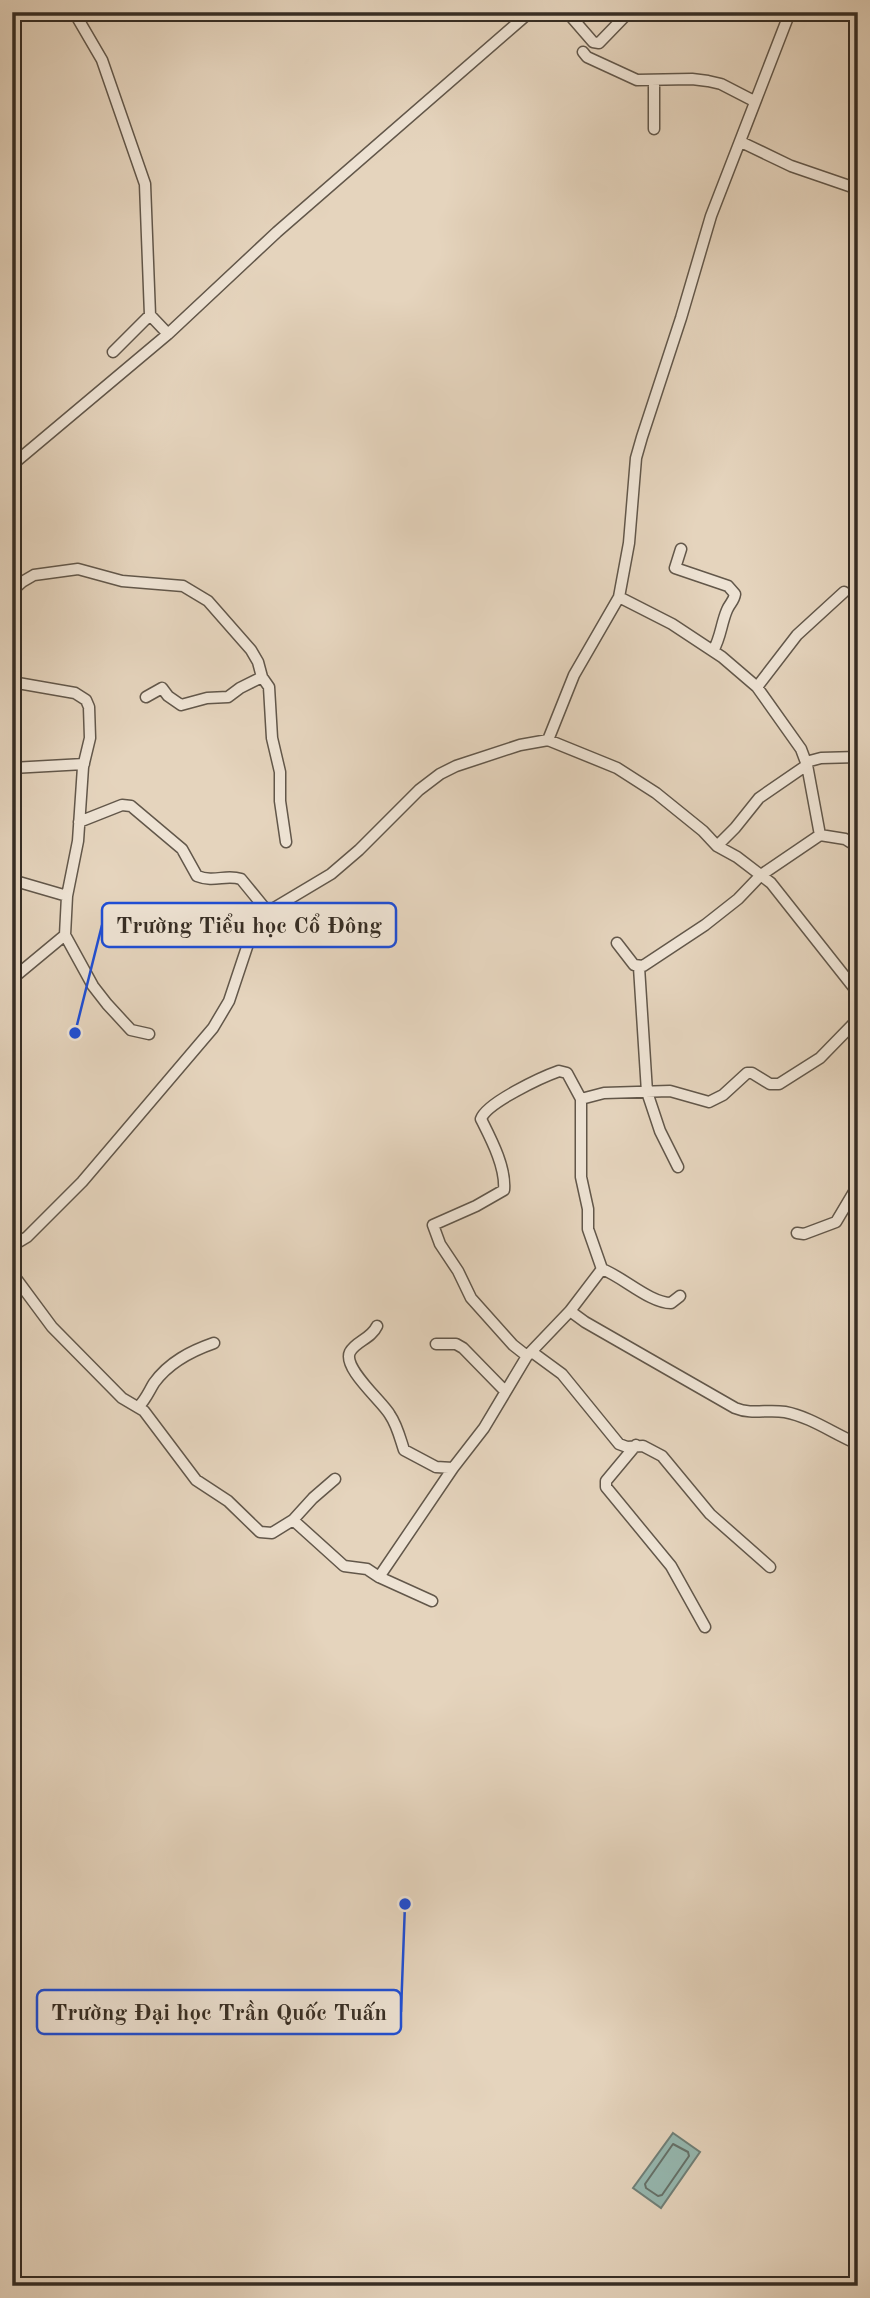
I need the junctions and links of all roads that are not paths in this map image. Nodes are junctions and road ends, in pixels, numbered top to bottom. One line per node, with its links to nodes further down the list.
1 (74, 12): 12 (street)
2 (530, 12): 13 (street)
3 (567, 12): 4 (street)
4 (629, 12)
5 (790, 12): 8 (street)
6 (583, 52): 7 (street)
7 (654, 80): 8 (street); 9 (street)
8 (754, 101): 10 (street)
9 (654, 129)
10 (741, 142): 11 (street); 19 (street)
11 (858, 189)
12 (150, 315): 13 (street); 14 (street)
13 (168, 334): 15 (street)
14 (113, 352)
15 (12, 465)
16 (681, 549): 20 (street)
17 (12, 591): 21 (street)
18 (844, 592): 23 (street)
19 (619, 597): 20 (street); 27 (street)
20 (713, 651): 23 (street)
21 (262, 677): 24 (street); 34 (street)
22 (12, 682): 29 (street)
23 (757, 687): 30 (street)
24 (146, 697)
25 (858, 713): 26 (street)
26 (858, 727)
27 (548, 740): 35 (street); 40 (street)
28 (858, 757): 30 (street)
29 (84, 764): 31 (street); 32 (street)
30 (807, 764): 33 (street); 35 (street)
31 (12, 768)
32 (79, 822): 39 (street); 40 (street)
33 (820, 835): 36 (street); 37 (street)
34 (286, 842)
35 (717, 846): 37 (street)
36 (858, 847)
37 (761, 875): 43 (street); 45 (street)
38 (12, 880): 39 (street)
39 (67, 896): 41 (street)
40 (268, 912): 53 (street)
41 (65, 935): 44 (street); 47 (street)
42 (617, 943): 43 (street)
43 (639, 967): 48 (street)
44 (12, 979)
45 (858, 993)
46 (858, 1018): 48 (street)
47 (149, 1034)
48 (647, 1092): 49 (street); 50 (street)
49 (581, 1099): 54 (street); 61 (street)
50 (678, 1167)
51 (858, 1185): 52 (street)
52 (797, 1233)
53 (12, 1246)
54 (602, 1269): 56 (street); 57 (street)
55 (12, 1273): 63 (street)
56 (680, 1296)
57 (570, 1311): 61 (street); 64 (street)
58 (377, 1326): 66 (street)
59 (214, 1343): 63 (street)
60 (436, 1344): 62 (street)
61 (530, 1354): 62 (street); 65 (street)
62 (505, 1391): 66 (street)
63 (139, 1406): 68 (street)
64 (858, 1444)
65 (636, 1445): 69 (street); 72 (street)
66 (453, 1468): 70 (street)
67 (335, 1479): 68 (street)
68 (293, 1520): 70 (street)
69 (769, 1567)
70 (379, 1577): 71 (street)
71 (432, 1601)
72 (705, 1627)

